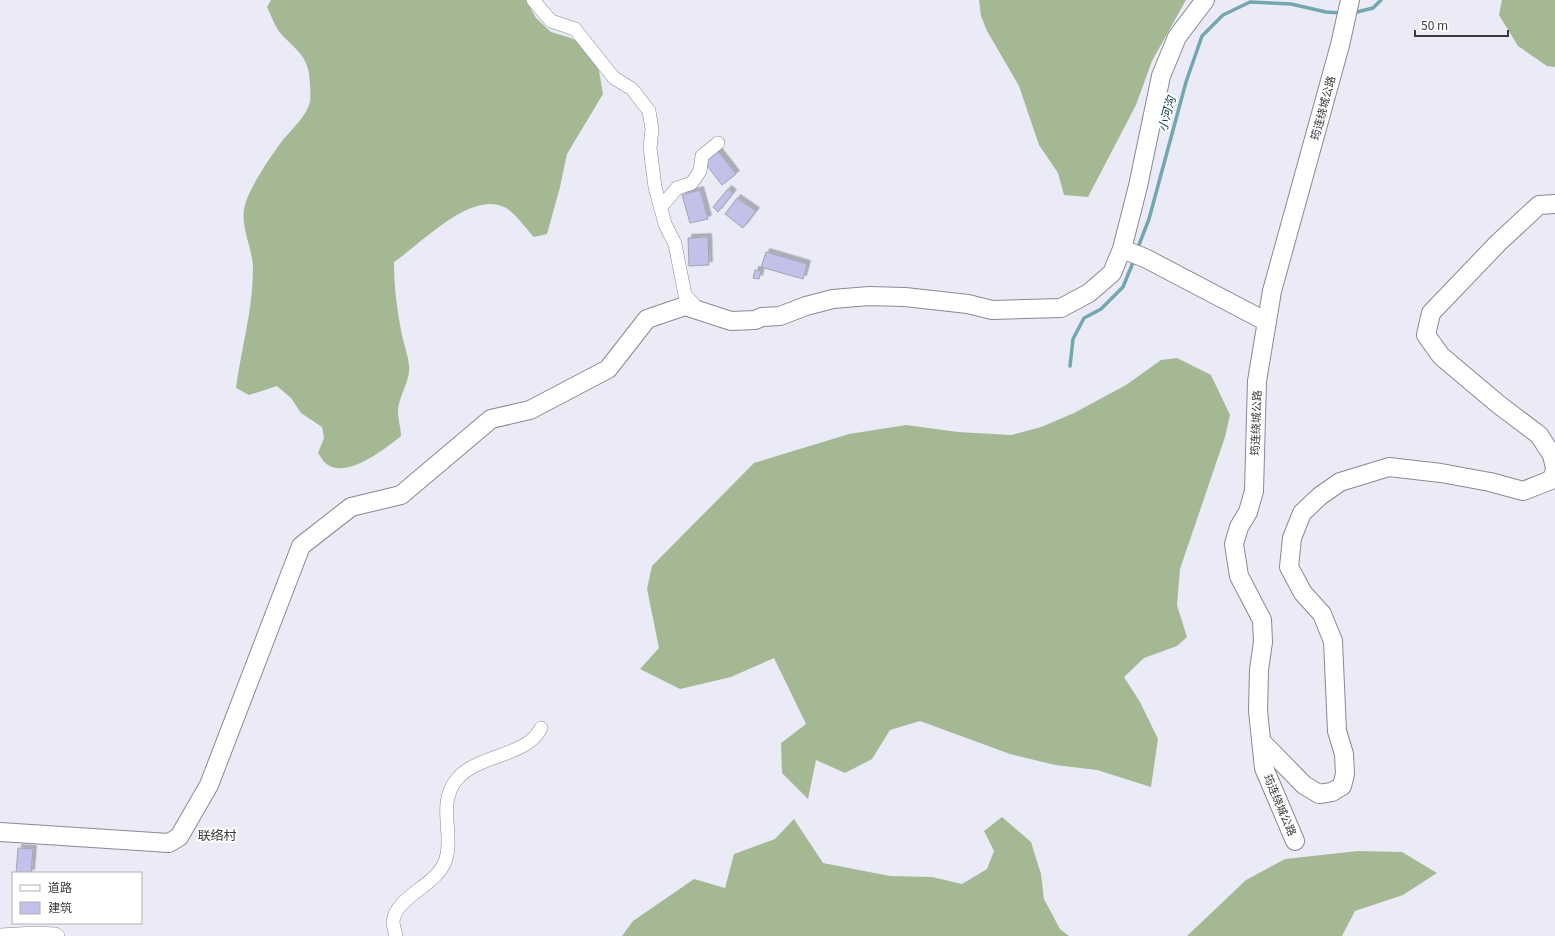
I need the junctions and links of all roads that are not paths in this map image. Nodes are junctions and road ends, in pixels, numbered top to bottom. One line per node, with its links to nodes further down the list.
1 (533, 0): 6 (street)
2 (1205, 0): 7 (street)
3 (1350, 0): 9 (street, 筠连绕城公路)
4 (718, 143): 6 (street)
5 (1555, 204): 10 (street)
6 (660, 207): 8 (street)
7 (1125, 251): 8 (street); 9 (street)
8 (698, 310): 13 (street)
9 (1267, 322): 12 (street, 筠连绕城公路)
10 (1555, 470): 12 (street)
11 (541, 728): 17 (street)
12 (1261, 741): 14 (street, 筠连绕城公路)
13 (0, 832)
14 (1295, 841)
15 (0, 935): 16 (street)
16 (58, 936)
17 (396, 936)

